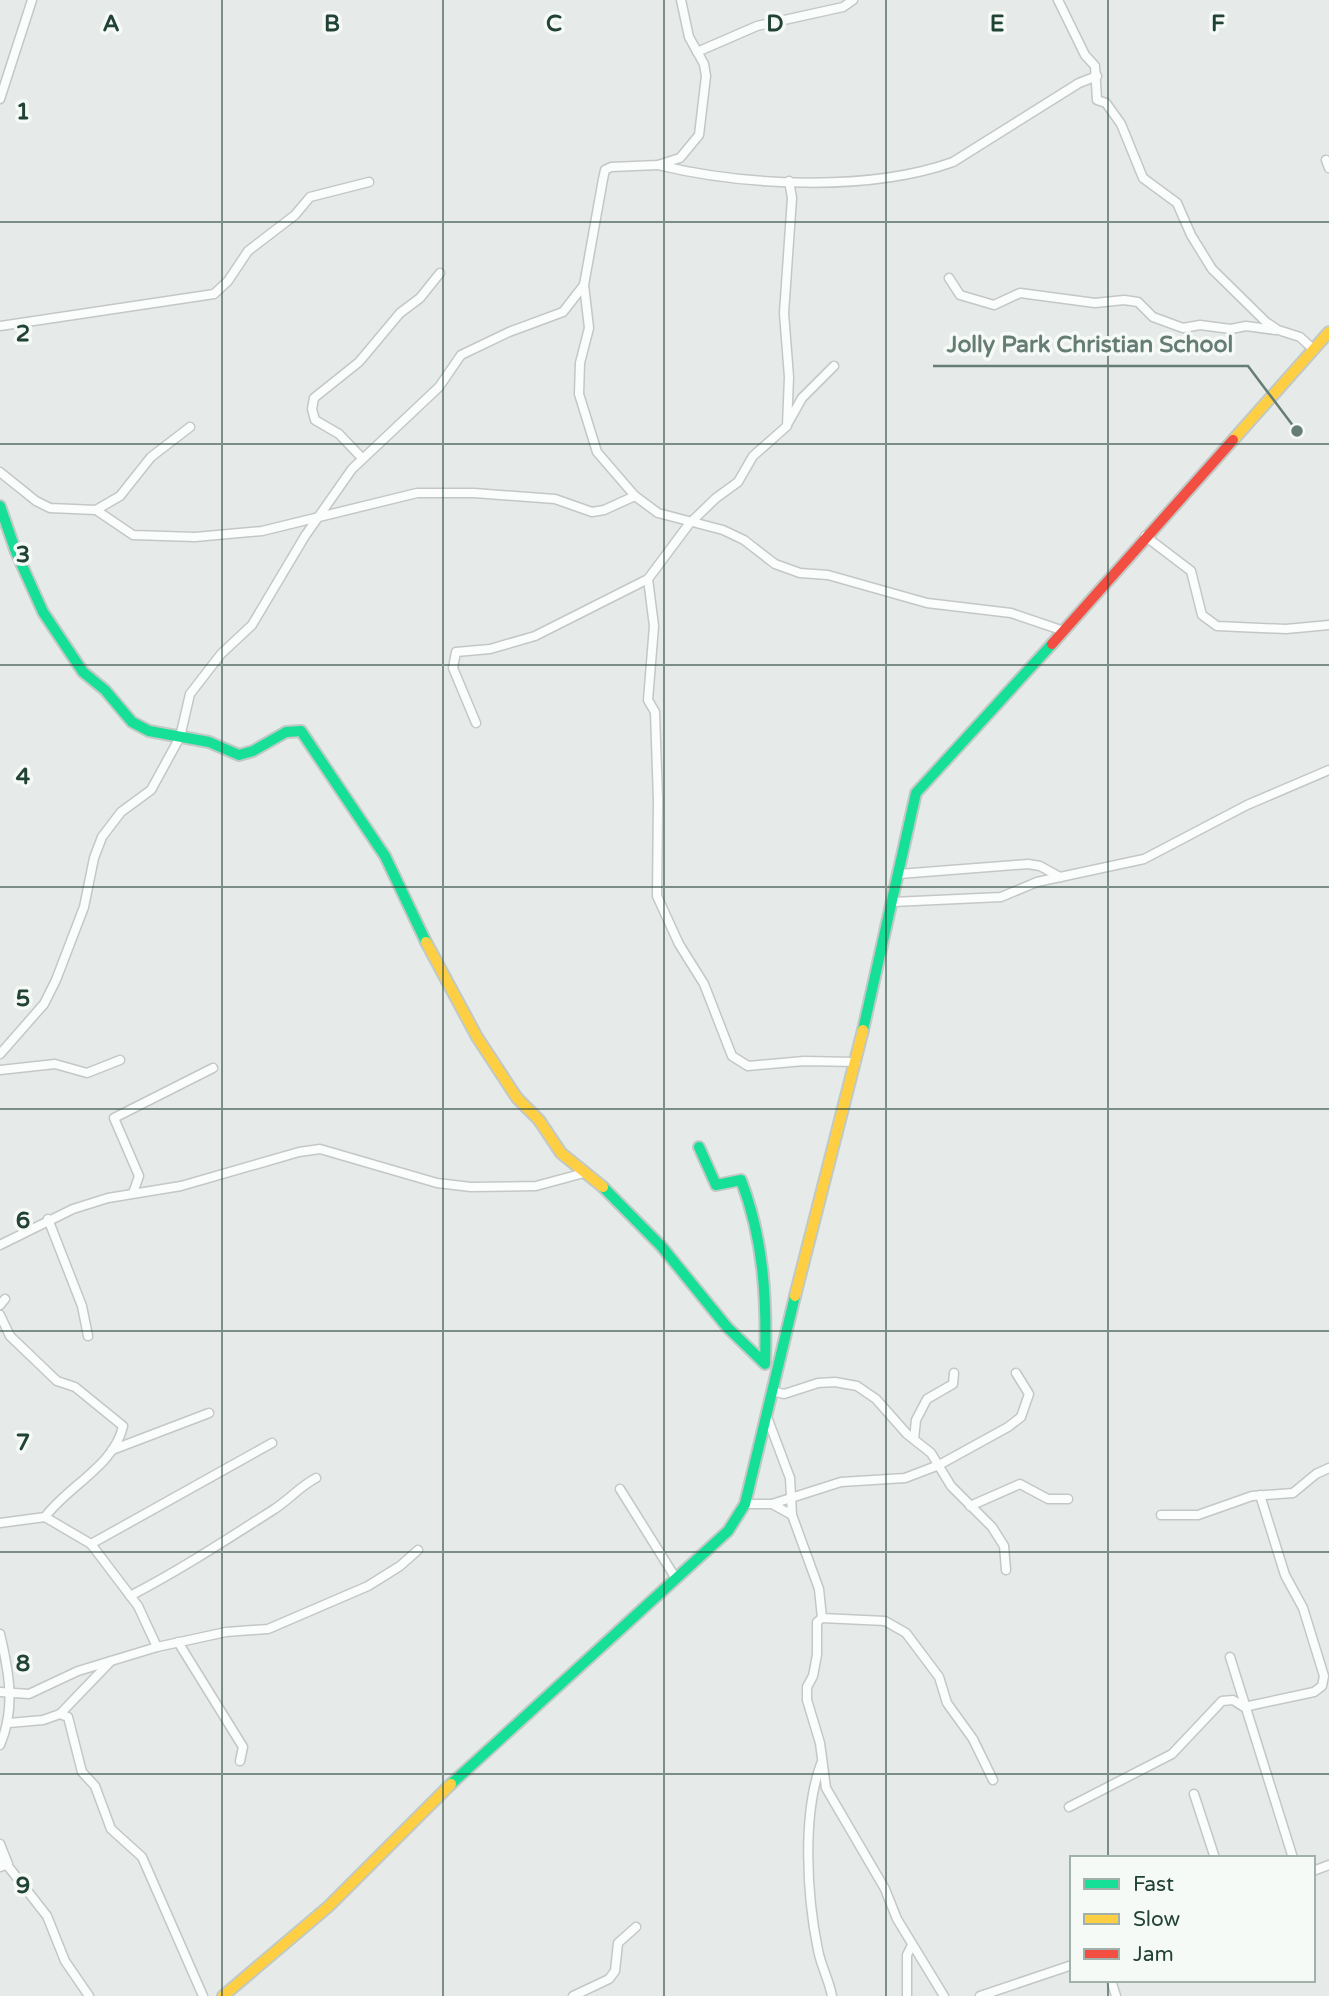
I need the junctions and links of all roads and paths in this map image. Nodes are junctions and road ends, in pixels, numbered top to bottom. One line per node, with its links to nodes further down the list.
1 (32, 0): 7 (street)
2 (681, 0): 5 (street)
3 (853, 0): 5 (street)
4 (1058, 0): 6 (street)
5 (697, 52): 8 (street)
6 (1097, 76): 9 (street); 15 (street)
7 (0, 98)
8 (658, 165): 9 (street); 13 (street)
9 (789, 181): 19 (street)
10 (369, 182): 14 (street)
11 (440, 273): 21 (street)
12 (949, 278): 15 (street)
13 (584, 285): 21 (street); 23 (street)
14 (0, 326)
15 (1278, 330): 17 (street)
16 (1329, 332): 17 (street)
17 (1314, 350): 28 (street)
18 (834, 366): 19 (street)
19 (787, 426): 27 (street)
20 (190, 427): 25 (street)
21 (362, 458): 26 (street)
22 (0, 472): 25 (street)
23 (635, 496): 26 (street); 27 (street)
24 (0, 506): 33 (street)
25 (96, 510): 26 (street)
26 (319, 518): 33 (street)
27 (689, 524): 29 (street); 31 (street)
28 (1145, 536): 30 (street); 31 (street)
29 (648, 579): 32 (street); 40 (street)
30 (1329, 625)
31 (1064, 631): 35 (street)
32 (476, 723)
33 (180, 737): 38 (street); 44 (street)
34 (1329, 770): 36 (street)
35 (899, 874): 36 (street); 37 (street)
36 (1061, 877): 37 (street)
37 (893, 902): 40 (street)
38 (0, 1054)
39 (120, 1060): 42 (street)
40 (856, 1062): 53 (street)
41 (213, 1068): 45 (street)
42 (0, 1070)
43 (699, 1147): 50 (street)
44 (584, 1173): 45 (street); 50 (street)
45 (133, 1193): 46 (street)
46 (48, 1219): 47 (street); 49 (street)
47 (0, 1245)
48 (0, 1315): 58 (street)
49 (88, 1336)
50 (765, 1364): 53 (street)
51 (954, 1373): 56 (street)
52 (1016, 1373): 59 (street)
53 (773, 1387): 55 (street); 56 (street)
54 (209, 1413): 58 (street)
55 (767, 1417): 64 (street); 66 (street)
56 (914, 1439): 59 (street)
57 (272, 1443): 73 (street)
58 (112, 1450): 71 (street)
59 (939, 1465): 64 (street); 68 (street)
60 (1329, 1468): 63 (street)
61 (316, 1478): 77 (street)
62 (620, 1489): 76 (street)
63 (1260, 1495): 70 (street); 86 (street)
64 (790, 1498): 67 (street); 69 (street)
65 (1068, 1499): 68 (street)
66 (745, 1504): 67 (street); 76 (street)
67 (772, 1504): 69 (street)
68 (970, 1506): 75 (street)
69 (792, 1515): 78 (street)
70 (1161, 1515)
71 (46, 1517): 72 (street); 73 (street)
72 (0, 1522)
73 (91, 1544): 77 (street)
74 (418, 1550): 80 (street)
75 (1006, 1570)
76 (675, 1577): 105 (street)
77 (130, 1595): 81 (street)
78 (822, 1618): 91 (street); 92 (street)
79 (0, 1634): 85 (street)
80 (178, 1642): 81 (street); 90 (street)
81 (157, 1647): 83 (street)
82 (1230, 1657): 86 (street)
83 (113, 1659): 85 (street); 87 (street)
84 (0, 1692): 85 (street)
85 (10, 1693): 88 (street)
86 (1244, 1707): 94 (street); 98 (street)
87 (60, 1714): 88 (street); 104 (street)
88 (9, 1723): 89 (street)
89 (0, 1745)
90 (240, 1761)
91 (822, 1761): 101 (street); 107 (street)
92 (993, 1780)
93 (1194, 1794): 97 (street)
94 (1069, 1807)
95 (0, 1844): 99 (street)
96 (0, 1856): 99 (street)
97 (1214, 1856)
98 (1292, 1856)
99 (4, 1866): 103 (street)
100 (636, 1927): 106 (street)
101 (912, 1945): 108 (street); 109 (street)
102 (1070, 1966): 110 (street)
103 (89, 1996)
104 (203, 1996)
105 (223, 1996)
106 (573, 1996)
107 (832, 1996)
108 (907, 1996)
109 (944, 1996)
110 (980, 1996)

